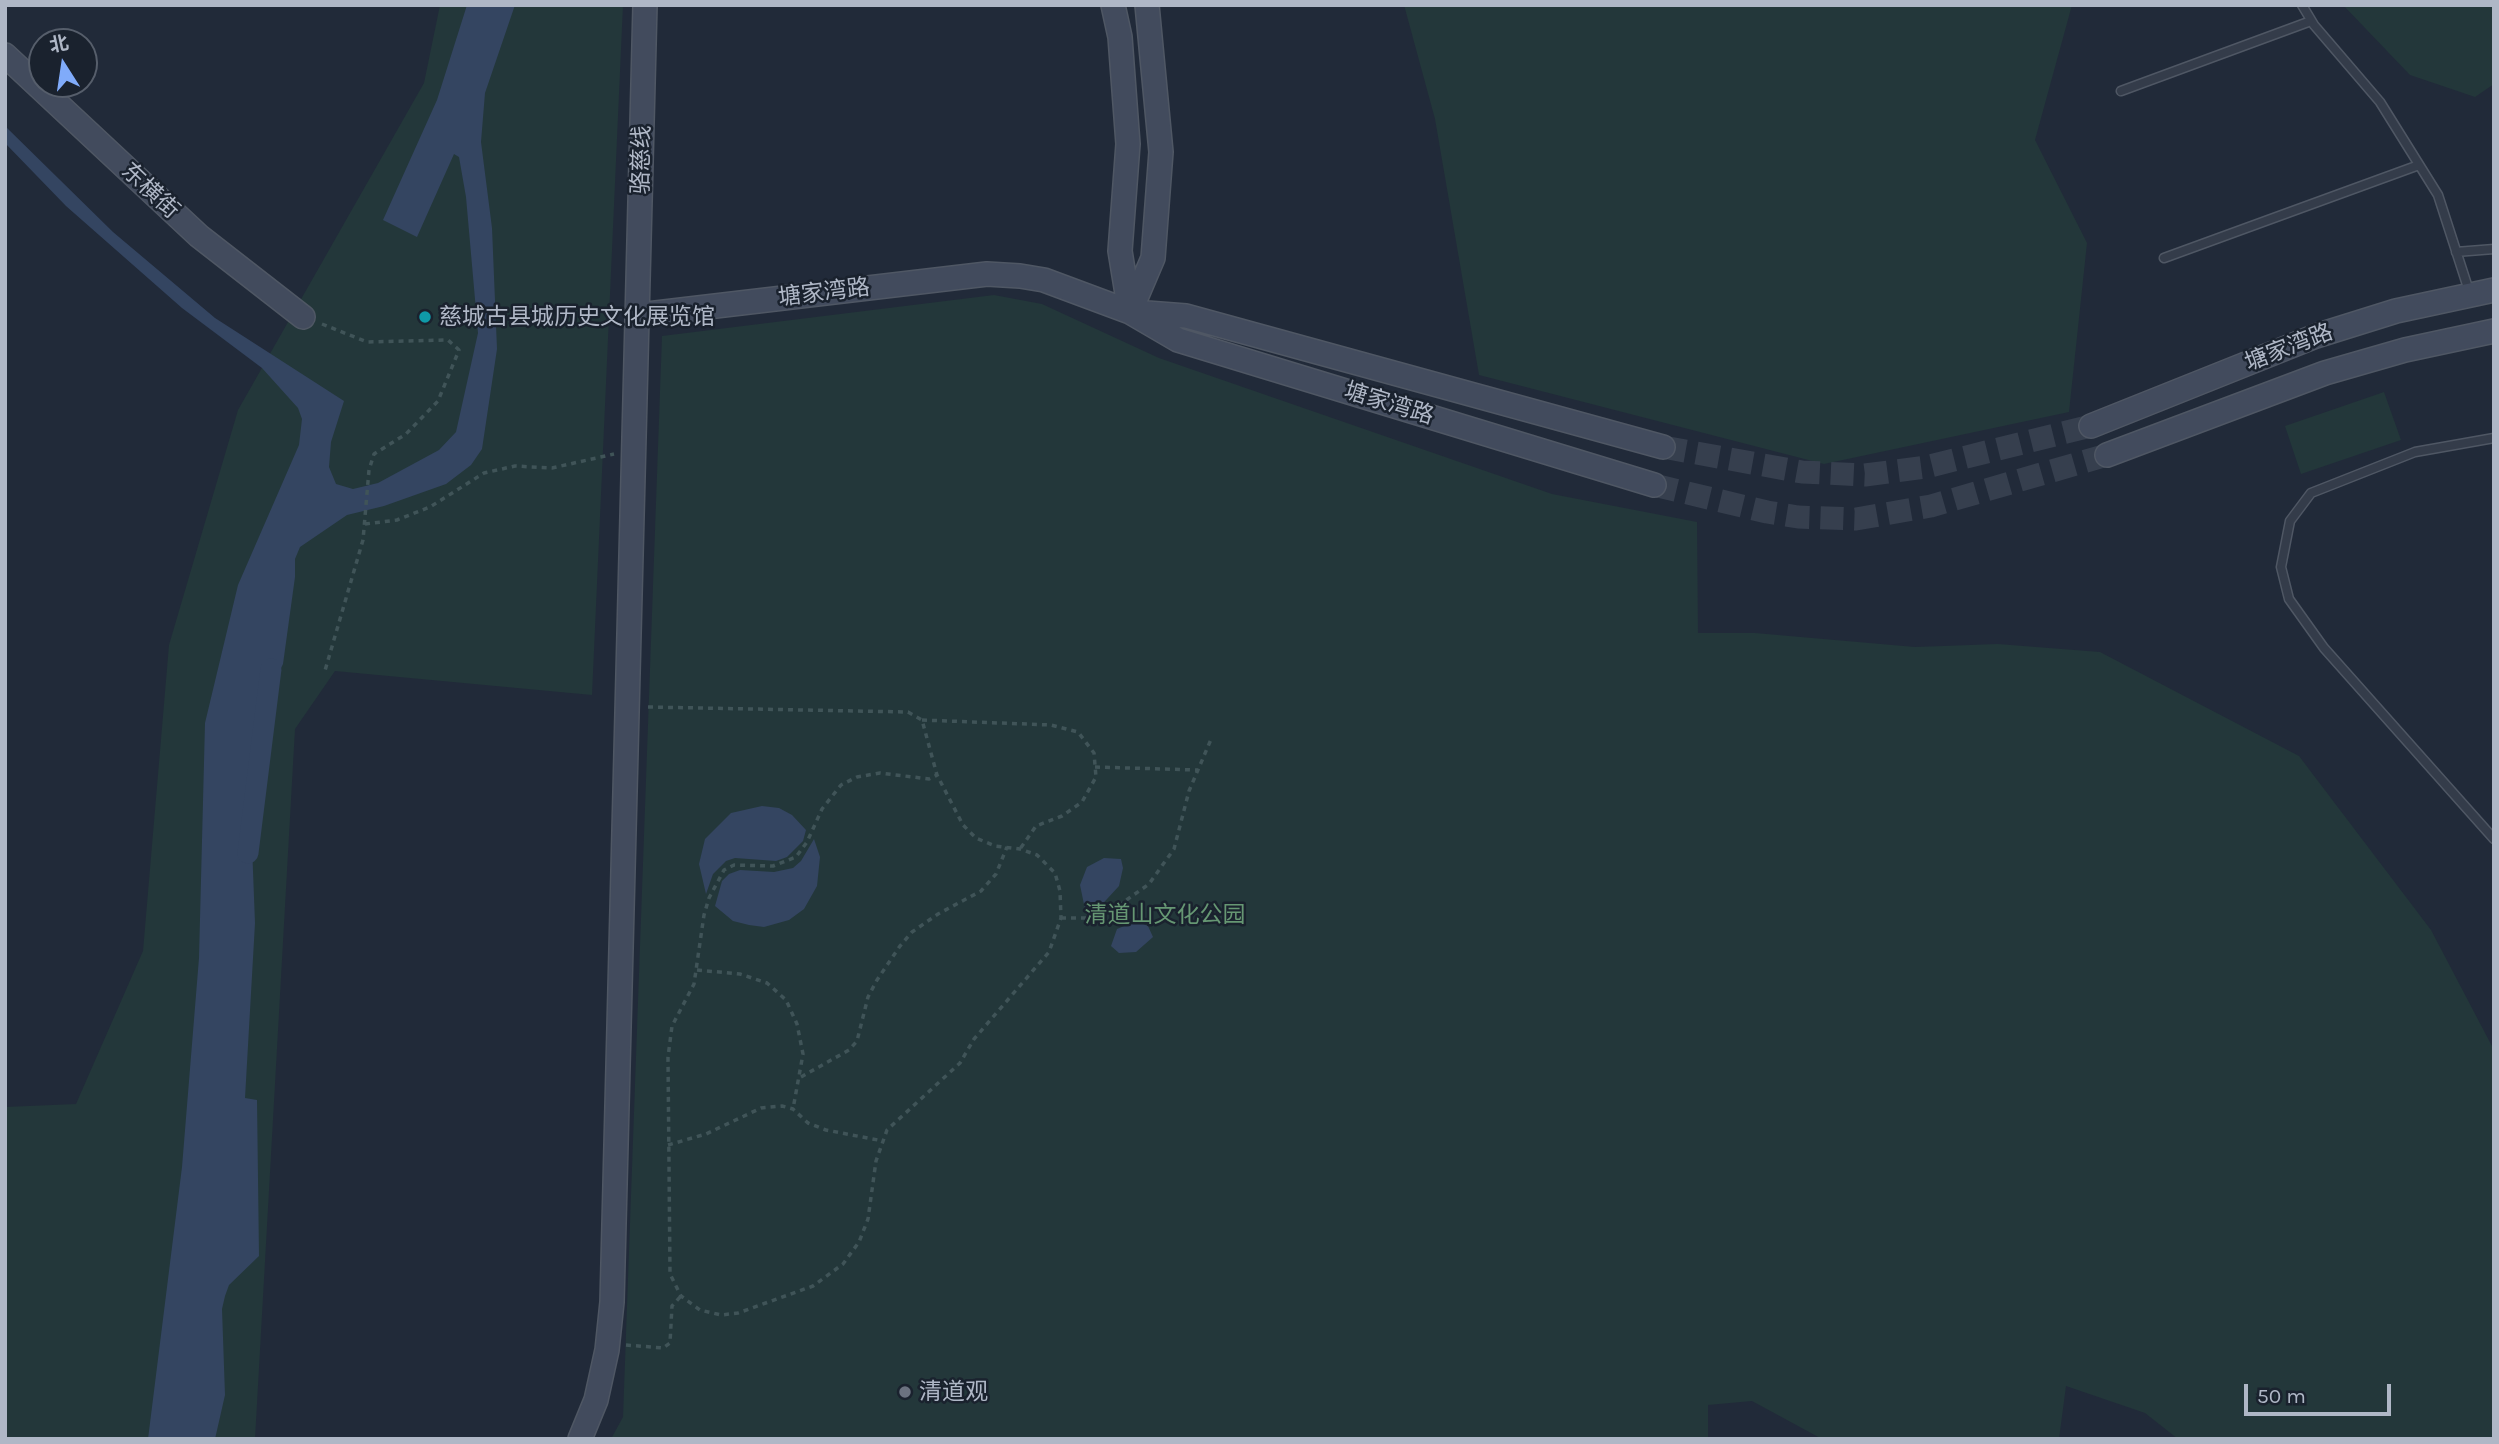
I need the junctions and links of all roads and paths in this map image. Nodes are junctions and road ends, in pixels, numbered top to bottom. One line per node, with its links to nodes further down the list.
1 (645, 5): 15 (main road, 骆慈线)
2 (1113, 5): 14 (main road)
3 (1147, 5): 14 (main road)
4 (2302, 5): 5 (lane)
5 (2311, 21): 7 (lane); 8 (lane)
6 (5, 55): 16 (main road, 东横街)
7 (2120, 91)
8 (2418, 165): 10 (lane); 11 (lane)
9 (2494, 249): 10 (lane)
10 (2456, 252): 13 (lane)
11 (2164, 258)
12 (2494, 290): 13 (main road, 塘家湾路)
13 (2470, 294): 18 (main road, 塘家湾路)
14 (1130, 312): 15 (main road, 塘家湾路); 20 (main road, 塘家湾路); 23 (main road, 塘家湾路)
15 (639, 315): 21 (main road, 骆慈线)
16 (303, 317): 24 (path)
17 (2494, 331): 22 (main road, 塘家湾路)
18 (2091, 426)
19 (2494, 438): 32 (lane)
20 (1663, 447)
21 (635, 450): 24 (path); 26 (main road, 骆慈线)
22 (2107, 454)
23 (1654, 485)
24 (365, 524): 25 (path)
25 (324, 674)
26 (628, 706): 27 (path); 42 (main road, 骆慈线)
27 (922, 720): 29 (path); 31 (path)
28 (1212, 737): 30 (path)
29 (1095, 767): 30 (path); 34 (path)
30 (1197, 770): 35 (path)
31 (937, 775): 33 (path); 36 (path)
32 (2494, 839)
33 (1007, 848): 34 (path); 37 (path)
34 (1020, 849): 35 (path)
35 (1061, 918): 39 (path)
36 (697, 970): 37 (path); 40 (path)
37 (801, 1077): 38 (path)
38 (793, 1109): 39 (path); 40 (path)
39 (883, 1141): 41 (path)
40 (668, 1145): 41 (path)
41 (681, 1296): 42 (path)
42 (608, 1344): 43 (main road, 骆慈线)
43 (580, 1439)

